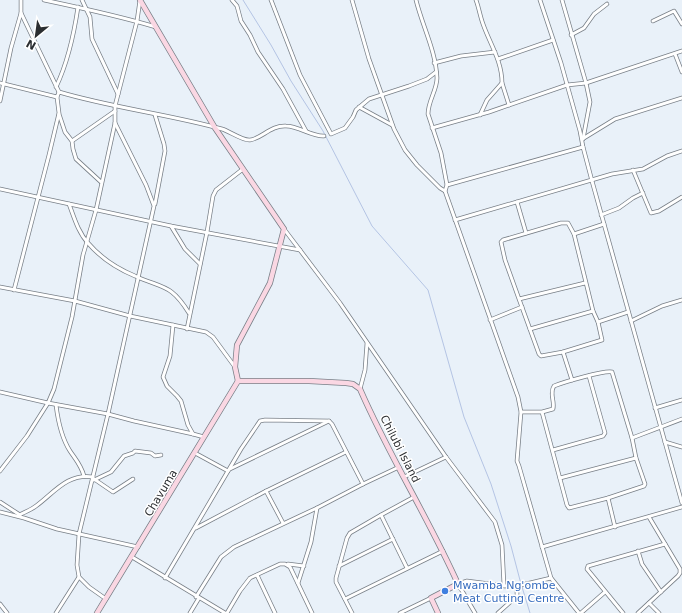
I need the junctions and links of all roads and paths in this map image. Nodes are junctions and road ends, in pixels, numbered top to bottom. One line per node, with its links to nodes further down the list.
1 (21, 0): 15 (street)
2 (44, 0): 13 (street)
3 (82, 0): 14 (street)
4 (140, 0): 16 (street); 19 (street)
5 (232, 0): 52 (street)
6 (271, 0): 43 (street)
7 (352, 0): 37 (street)
8 (476, 0): 23 (street)
9 (540, 0): 21 (street)
10 (562, 0): 20 (street)
11 (417, 1): 26 (street)
12 (607, 4): 20 (street)
13 (78, 7): 14 (street); 34 (street)
14 (86, 8): 16 (street); 36 (street)
15 (21, 13): 31 (street); 34 (street)
16 (137, 21): 19 (street); 36 (street)
17 (652, 21): 18 (street)
18 (682, 24)
19 (157, 28): 50 (street)
20 (571, 35): 29 (street)
21 (553, 40): 25 (street); 33 (street)
22 (682, 51): 24 (street)
23 (495, 52): 25 (street); 26 (street)
24 (675, 54): 28 (street); 29 (street)
25 (498, 59): 32 (street)
26 (434, 63): 27 (street)
27 (436, 72): 37 (street); 51 (street)
28 (682, 72)
29 (586, 82): 33 (street); 54 (street)
30 (0, 83): 31 (street)
31 (4, 83): 38 (street); 40 (street)
32 (502, 83): 41 (street); 46 (street)
33 (567, 85): 41 (street); 54 (street)
34 (56, 87): 35 (street)
35 (59, 92): 38 (street); 42 (street)
36 (118, 94): 42 (street)
37 (381, 94): 43 (street); 49 (street)
38 (57, 97): 45 (street)
39 (682, 98): 54 (street)
40 (0, 101)
41 (509, 104): 46 (street)
42 (115, 106): 44 (street); 47 (street)
43 (359, 107): 49 (street)
44 (115, 111): 48 (street); 55 (street)
45 (59, 112): 55 (street); 67 (street)
46 (480, 114): 51 (street)
47 (155, 115): 50 (street); 70 (street)
48 (115, 123): 61 (street); 70 (street)
49 (392, 125): 64 (street)
50 (215, 128): 52 (street); 58 (street)
51 (432, 128): 62 (street)
52 (306, 131): 53 (street)
53 (324, 136)
54 (583, 139): 56 (street)
55 (72, 141): 61 (street)
56 (583, 147): 60 (street); 62 (street)
57 (682, 151): 59 (street)
58 (243, 169): 77 (street); 78 (street)
59 (633, 170): 60 (street); 65 (street)
60 (592, 181): 68 (street); 72 (street)
61 (101, 182): 71 (street)
62 (447, 185): 64 (street)
63 (0, 189): 67 (street)
64 (445, 191): 73 (street)
65 (643, 193): 66 (street); 72 (street)
66 (682, 197)
67 (38, 198): 69 (street); 88 (street)
68 (517, 202): 73 (street); 79 (street)
69 (69, 204): 71 (street); 81 (street)
70 (154, 206): 74 (street)
71 (96, 210): 74 (street); 81 (street)
72 (601, 215): 75 (street)
73 (455, 220): 97 (street)
74 (151, 221): 76 (street); 85 (street)
75 (604, 224): 80 (street); 94 (street)
76 (171, 226): 78 (street); 84 (street)
77 (284, 229): 82 (street); 83 (street)
78 (207, 232): 82 (street); 84 (street)
79 (526, 233): 80 (street); 89 (street)
80 (574, 234): 86 (street)
81 (87, 242): 85 (street); 91 (street)
82 (280, 246): 83 (street); 105 (street)
83 (300, 250): 103 (street)
84 (200, 264): 95 (street)
85 (139, 278): 95 (street); 96 (street)
86 (586, 282): 89 (street); 93 (street)
87 (0, 287): 88 (street)
88 (14, 290): 91 (street)
89 (519, 299): 92 (street)
90 (682, 300): 98 (street)
91 (75, 301): 96 (street); 112 (street)
92 (522, 307): 97 (street); 102 (street)
93 (593, 311): 99 (street); 102 (street)
94 (628, 312): 98 (street); 99 (street)
95 (189, 313): 101 (street)
96 (130, 316): 100 (street); 117 (street)
97 (490, 320): 115 (street)
98 (631, 321): 114 (street)
99 (598, 322): 104 (street)
100 (173, 325): 101 (street); 121 (street)
101 (187, 329): 105 (street)
102 (530, 329): 104 (street)
103 (367, 343): 109 (street); 130 (street)
104 (563, 352): 107 (street)
105 (235, 367): 108 (street)
106 (589, 376): 107 (street); 123 (street); 126 (street)
107 (572, 380): 116 (street)
108 (238, 381): 109 (street); 122 (street, Chavuma)
109 (360, 389): 132 (street, Chilubi Island)
110 (0, 392): 112 (street)
111 (682, 400): 114 (street)
112 (48, 403): 113 (street); 133 (street)
113 (56, 405): 117 (street); 135 (street)
114 (655, 408): 120 (street)
115 (521, 412): 116 (street); 160 (street)
116 (542, 412): 126 (street)
117 (108, 414): 121 (street); 137 (street)
118 (682, 419): 120 (street)
119 (328, 421): 127 (street); 134 (street); 134 (street)
120 (661, 427): 123 (street); 124 (street)
121 (193, 434): 122 (street)
122 (204, 437): 128 (street, Chavuma)
123 (632, 438): 131 (street)
124 (665, 442): 125 (street); 145 (street)
125 (682, 447)
126 (553, 450): 138 (street)
127 (346, 452): 140 (street); 141 (street)
128 (195, 453): 134 (street); 159 (street, Chavuma)
129 (161, 455): 137 (street)
130 (446, 457): 136 (street); 174 (street)
131 (636, 458): 138 (street); 143 (street)
132 (399, 467): 136 (street, Chilubi Island); 140 (street)
133 (0, 471)
134 (228, 471): 155 (street)
135 (84, 476): 137 (street); 149 (street)
136 (404, 477): 142 (street, Chilubi Island)
137 (93, 478): 139 (street); 156 (street)
138 (560, 478): 143 (street)
139 (133, 479)
140 (363, 484): 147 (street)
141 (266, 491): 153 (street); 155 (street)
142 (414, 497): 150 (street); 161 (street, Chilubi Island)
143 (608, 498): 154 (street)
144 (0, 502): 149 (street)
145 (682, 503)
146 (682, 507): 151 (street)
147 (317, 508): 153 (street); 165 (street)
148 (0, 512): 152 (street)
149 (19, 515): 152 (street)
150 (381, 515): 157 (street); 166 (street)
151 (649, 517): 154 (street); 158 (street)
152 (24, 518): 156 (street)
153 (283, 523): 178 (street)
154 (615, 527): 160 (street)
155 (195, 528): 170 (street)
156 (79, 534): 159 (street); 169 (street)
157 (393, 539): 166 (street); 167 (street)
158 (665, 544): 162 (street); 177 (street)
159 (138, 547): 163 (street, Chavuma)
160 (542, 548): 171 (street)
161 (443, 551): 167 (street); 173 (street, Chilubi Island)
162 (638, 551): 176 (street); 177 (street)
163 (132, 557): 170 (street); 180 (street, Chavuma)
164 (288, 564): 165 (street); 168 (street); 172 (street)
165 (304, 566): 172 (street)
166 (339, 566): 181 (street)
167 (407, 568): 181 (street)
168 (257, 575): 188 (street); 189 (street)
169 (79, 577): 180 (street); 185 (street)
170 (165, 578): 178 (street)
171 (551, 578): 175 (street); 196 (street)
172 (298, 583): 190 (street)
173 (458, 584): 174 (street); 179 (street); 194 (street)
174 (504, 586): 175 (street)
175 (518, 586): 195 (street)
176 (605, 592): 196 (street); 197 (street)
177 (661, 592): 182 (street)
178 (198, 598): 187 (street); 188 (street)
179 (431, 598): 192 (street); 193 (street)
180 (106, 599): 186 (street, Chavuma)
181 (345, 599): 191 (street)
182 (649, 603): 198 (street); 199 (street)
183 (0, 604): 184 (street)
184 (7, 613)
185 (56, 613)
186 (98, 613)
187 (190, 613)
188 (226, 613)
189 (275, 613)
190 (312, 613)
191 (352, 613)
192 (400, 613)
193 (438, 613)
194 (475, 613)
195 (498, 613)
196 (580, 613)
197 (623, 613)
198 (638, 613)
199 (658, 613)

